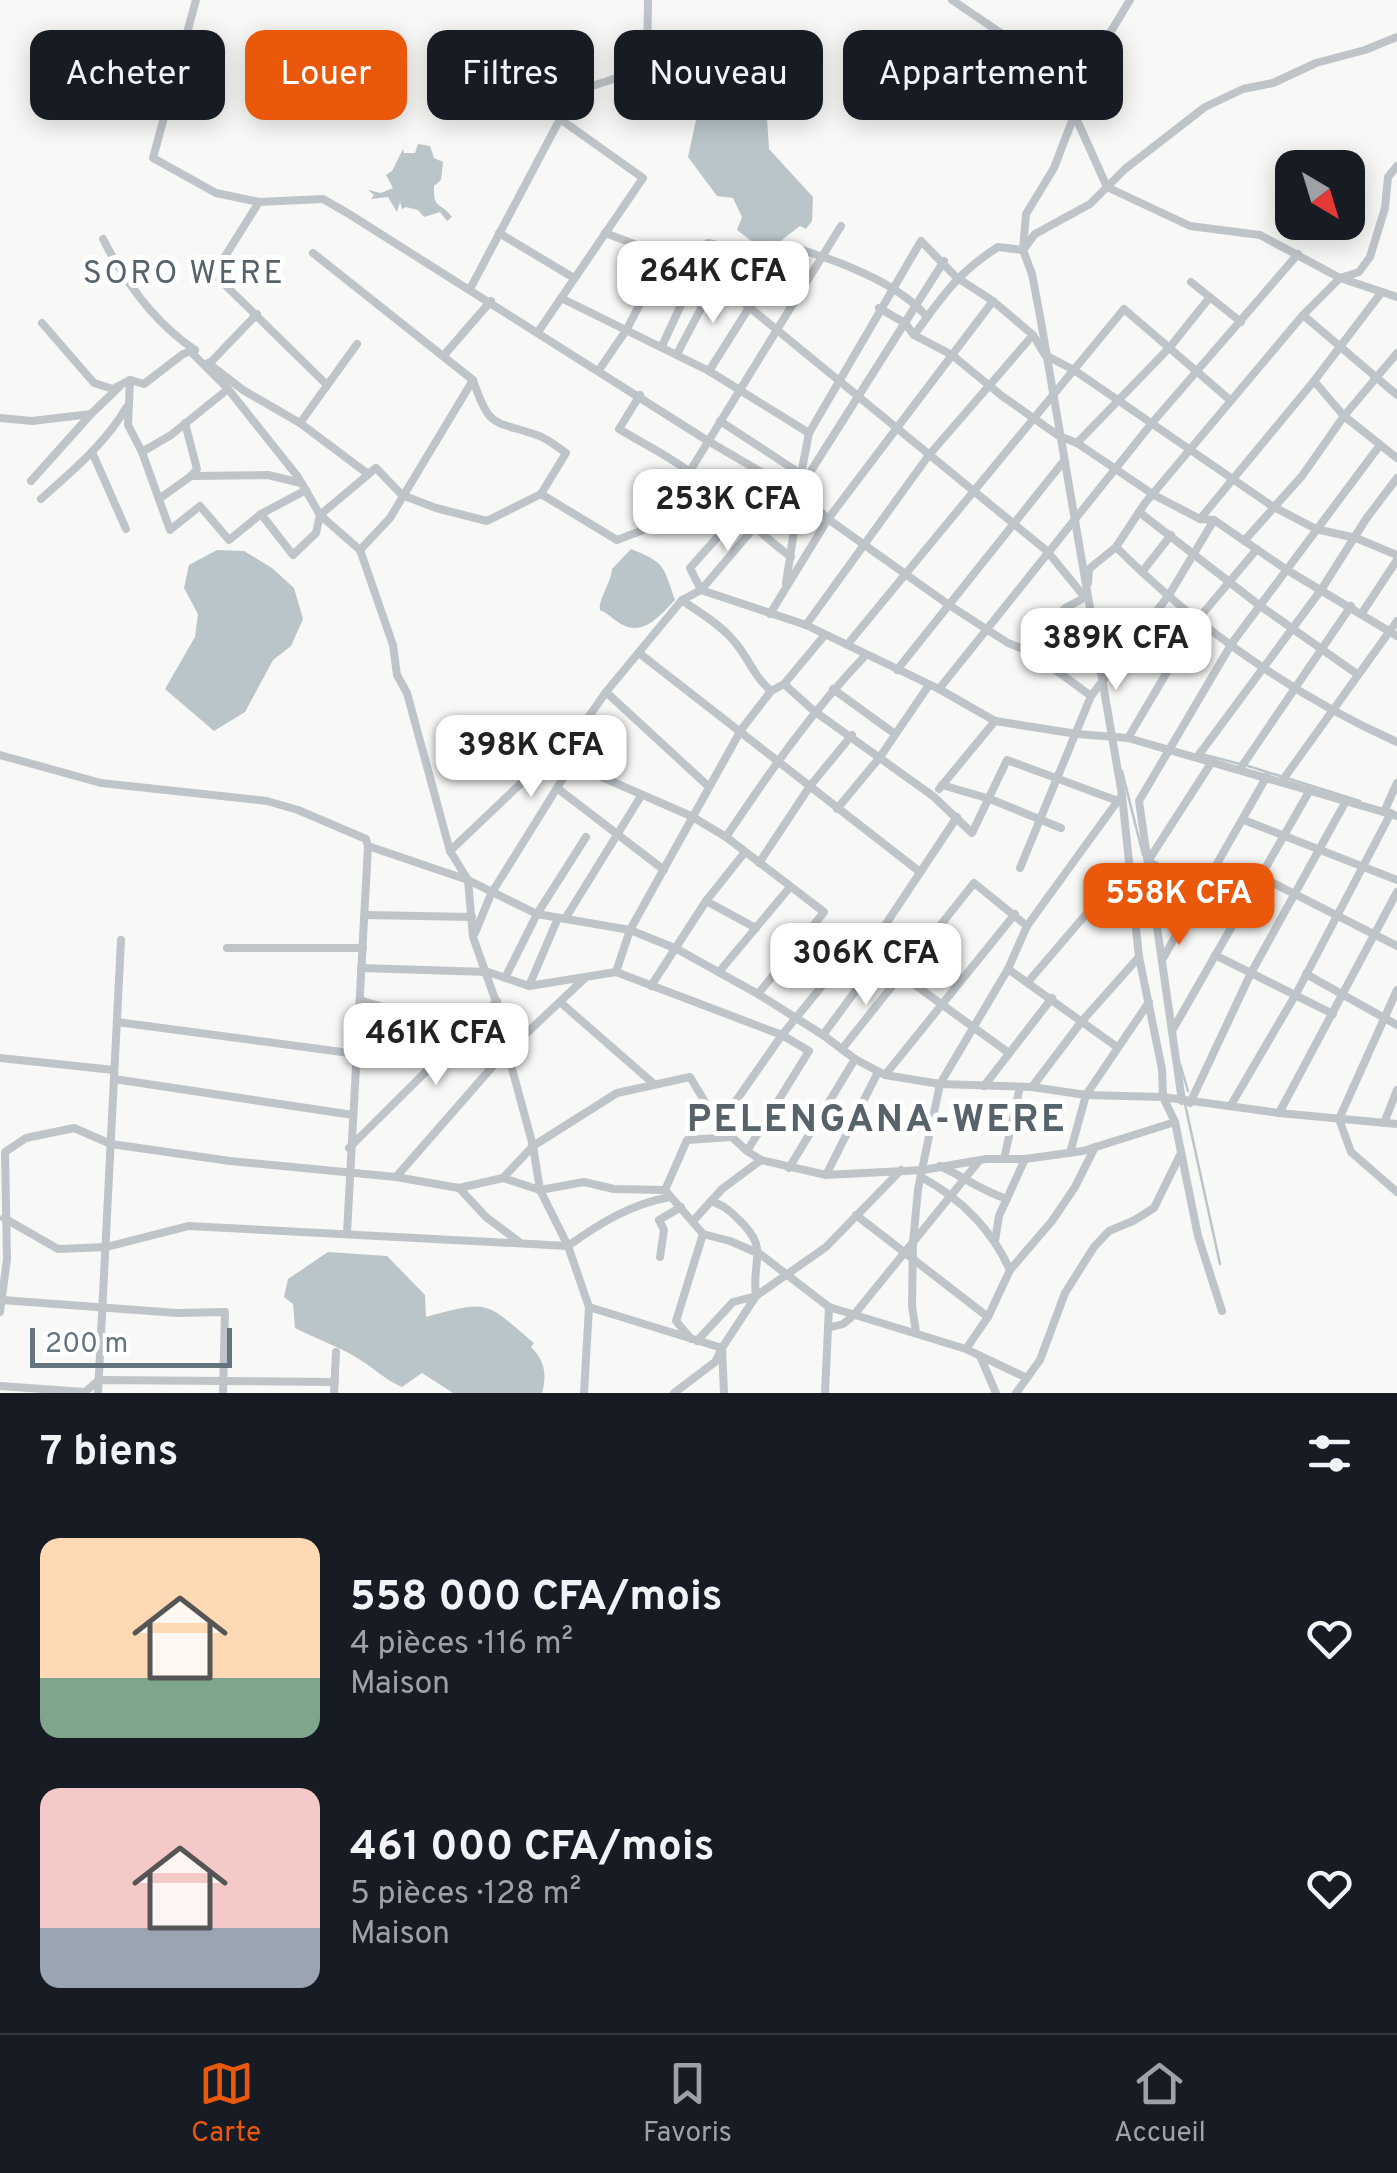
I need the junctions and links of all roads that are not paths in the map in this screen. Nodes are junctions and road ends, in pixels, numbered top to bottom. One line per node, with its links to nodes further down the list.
1 (196, 0): 15 (street)
2 (648, 0): 8 (street)
3 (952, 0): 5 (street)
4 (1130, 0): 6 (street)
5 (996, 30)
6 (1112, 30)
7 (1397, 37): 14 (street)
8 (594, 85)
9 (559, 120): 17 (street)
10 (561, 120): 18 (street)
11 (1073, 120): 21 (street)
12 (1075, 120): 14 (street)
13 (1397, 166): 31 (street)
14 (1107, 187): 21 (street); 23 (street)
15 (258, 202): 34 (street); 45 (street)
16 (840, 226): 25 (street)
17 (499, 233): 30 (street); 34 (street)
18 (605, 233): 24 (street); 30 (street)
19 (103, 239): 60 (street)
20 (708, 242): 26 (street)
21 (1022, 250): 29 (street); 65 (street)
22 (314, 253): 64 (street)
23 (1298, 254): 31 (street); 48 (street)
24 (665, 255): 28 (street); 51 (street)
25 (822, 255): 26 (street); 35 (street); 52 (street)
26 (780, 260): 43 (street)
27 (944, 261): 29 (street); 35 (street); 42 (street)
28 (698, 268): 32 (street); 57 (street)
29 (956, 277): 41 (street); 47 (street)
30 (574, 278): 39 (street)
31 (1340, 278): 36 (street); 46 (street)
32 (716, 280): 43 (street); 62 (street)
33 (1192, 282): 37 (street)
34 (470, 289): 40 (street)
35 (892, 289): 42 (street); 44 (street)
36 (1381, 294): 38 (street); 59 (street)
37 (1210, 297): 48 (street); 58 (street)
38 (1397, 297)
39 (561, 298): 51 (street); 53 (street)
40 (490, 301): 53 (street); 64 (street)
41 (992, 301): 54 (street); 63 (street)
42 (917, 305): 47 (street); 50 (street)
43 (749, 308): 52 (street); 68 (street)
44 (879, 308): 50 (street); 74 (street)
45 (258, 314): 66 (street); 76 (street)
46 (1302, 316): 59 (street); 86 (street)
47 (927, 318): 55 (street)
48 (1240, 322): 70 (street)
49 (42, 323): 78 (street)
50 (905, 323): 55 (street); 83 (street)
51 (628, 329): 57 (street); 67 (street)
52 (777, 330): 74 (street); 80 (street)
53 (538, 332): 67 (street)
54 (1033, 335): 65 (street); 77 (street)
55 (914, 336): 63 (street)
56 (357, 344): 76 (street)
57 (662, 346): 62 (street)
58 (1170, 347): 69 (street); 70 (street); 85 (street)
59 (1340, 350): 73 (street); 75 (street)
60 (193, 352): 66 (street); 71 (street); 79 (street)
61 (1397, 353): 73 (street)
62 (677, 354): 68 (street)
63 (952, 354): 77 (street); 96 (street)
64 (444, 355): 72 (street)
65 (1045, 355): 69 (street); 84 (street)
66 (209, 364): 94 (street)
67 (600, 370): 81 (street)
68 (709, 370): 80 (street)
69 (1074, 370): 84 (street); 85 (street)
70 (1197, 370): 86 (street); 95 (street)
71 (130, 380): 78 (street); 87 (street)
72 (473, 380): 119 (street); 120 (street)
73 (1377, 380): 82 (street); 89 (street)
74 (840, 382): 83 (street); 97 (street)
75 (1314, 382): 89 (street); 114 (street)
76 (326, 384): 94 (street)
77 (987, 384): 91 (street); 105 (street)
78 (119, 386): 88 (street)
79 (228, 389): 93 (street); 116 (street)
80 (740, 391): 92 (street); 97 (street)
81 (640, 395): 99 (street); 110 (street)
82 (1397, 395)
83 (857, 396): 96 (street); 117 (street)
84 (1051, 398): 91 (street); 98 (street)
85 (1115, 400): 95 (street); 100 (street)
86 (1230, 400): 102 (street)
87 (129, 404): 103 (street); 104 (street)
88 (92, 414): 90 (street); 115 (street)
89 (1344, 416): 101 (street); 125 (street)
90 (0, 418)
91 (1034, 418): 98 (street); 118 (street)
92 (720, 421): 99 (street); 111 (street)
93 (185, 423): 104 (street); 112 (street)
94 (300, 423): 108 (street)
95 (1152, 423): 102 (street); 109 (street)
96 (896, 428): 105 (street); 132 (street)
97 (809, 433): 111 (street)
98 (1058, 436): 100 (street); 107 (street)
99 (708, 441): 110 (street); 123 (street)
100 (1077, 443): 109 (street)
101 (1380, 445): 106 (street); 137 (street)
102 (1188, 450): 114 (street); 121 (street)
103 (92, 452): 124 (street); 135 (street)
104 (142, 452): 122 (street)
105 (929, 455): 118 (street); 141 (street)
106 (1397, 458)
107 (1064, 461): 130 (street); 134 (street)
108 (376, 468): 120 (street); 129 (street)
109 (1115, 469): 121 (street); 130 (street)
110 (690, 471): 119 (street); 128 (street)
111 (800, 474): 117 (street)
112 (191, 476): 116 (street); 122 (street)
113 (1397, 478): 139 (street)
114 (1234, 479): 125 (street); 131 (street)
115 (31, 481)
116 (304, 486): 127 (street); 129 (street)
117 (800, 488): 123 (street)
118 (974, 492): 134 (street); 151 (street)
119 (542, 494): 120 (street)
120 (402, 495): 144 (street)
121 (1154, 495): 126 (street); 131 (street)
122 (159, 498): 127 (street)
123 (806, 498): 132 (street); 148 (street)
124 (42, 499)
125 (1272, 506): 137 (street); 140 (street)
126 (1139, 512): 138 (street); 142 (street)
127 (262, 514): 129 (street)
128 (738, 514): 136 (street); 154 (street)
129 (320, 515): 144 (street)
130 (1074, 519): 145 (street); 157 (street)
131 (1200, 519): 133 (street)
132 (828, 520): 141 (street); 152 (street)
133 (1214, 520): 140 (street); 146 (street)
134 (1012, 525): 145 (street); 159 (street)
135 (126, 529)
136 (753, 529): 148 (street); 154 (street)
137 (1316, 529): 139 (street); 149 (street)
138 (1171, 534): 146 (street); 150 (street)
139 (1356, 538): 147 (street); 155 (street)
140 (1244, 541): 143 (street)
141 (866, 544): 151 (street); 166 (street)
142 (1116, 547): 150 (street); 157 (street)
143 (1257, 548): 149 (street); 153 (street)
144 (360, 550): 235 (street)
145 (1048, 551): 157 (street); 168 (street)
146 (1194, 553): 153 (street); 156 (street)
147 (1397, 557): 162 (street)
148 (792, 558): 152 (street)
149 (1287, 570): 155 (street); 160 (street)
150 (1142, 572): 156 (street)
151 (906, 574): 159 (street); 172 (street)
152 (786, 583): 163 (street)
153 (1230, 583): 160 (street); 164 (street)
154 (701, 590): 158 (street); 163 (street)
155 (1321, 590): 161 (street); 167 (street)
156 (1168, 595): 164 (street); 180 (street)
157 (1086, 599): 174 (street); 180 (street)
158 (682, 600): 175 (street); 186 (street)
159 (950, 605): 168 (street); 178 (street)
160 (1259, 605): 167 (street); 171 (street)
161 (1351, 606): 162 (street); 173 (street)
162 (1362, 613): 169 (street)
163 (770, 614): 166 (street)
164 (1200, 618): 171 (street); 198 (street)
165 (1397, 622): 169 (street)
166 (806, 625): 170 (street)
167 (1291, 628): 173 (street); 177 (street)
168 (986, 630): 174 (street); 185 (street)
169 (1394, 633): 179 (street)
170 (824, 636): 172 (street); 181 (street)
171 (1232, 643): 177 (street); 200 (street)
172 (847, 645): 176 (street)
173 (1322, 650): 179 (street); 183 (street)
174 (1031, 652): 188 (street)
175 (639, 653): 187 (street); 193 (street)
176 (865, 656): 178 (street); 184 (street)
177 (1263, 666): 183 (street); 202 (street)
178 (898, 670): 182 (street)
179 (1357, 674): 189 (street)
180 (1102, 682): 188 (street); 197 (street)
181 (784, 684): 186 (street); 190 (street)
182 (929, 685): 185 (street); 194 (street)
183 (1295, 688): 189 (street); 207 (street)
184 (833, 689): 190 (street); 194 (street)
185 (939, 689): 191 (street)
186 (771, 691): 193 (street)
187 (606, 692): 192 (street); 213 (street)
188 (1092, 696): 195 (street)
189 (1331, 711): 199 (street); 210 (street)
190 (814, 712): 196 (street); 204 (street)
191 (995, 721): 195 (street); 212 (street)
192 (585, 722): 206 (street); 235 (street)
193 (741, 730): 204 (street); 213 (street)
194 (896, 734): 203 (street)
195 (1076, 734): 197 (street); 209 (street)
196 (852, 735): 203 (street); 214 (street)
197 (1110, 738): 198 (street); 219 (street)
198 (1128, 738): 200 (street)
199 (1397, 742)
200 (1167, 750): 202 (street); 237 (street)
201 (0, 754): 233 (street)
202 (1198, 756): 205 (street)
203 (880, 757): 218 (street); 222 (street)
204 (778, 759): 214 (street); 232 (street)
205 (1213, 760): 207 (street); 237 (street)
206 (572, 764): 215 (street); 217 (street)
207 (1240, 768): 208 (street)
208 (1268, 776): 210 (street); 226 (street)
209 (1059, 779): 219 (street); 220 (street); 227 (street)
210 (1282, 781): 216 (street)
211 (1397, 782): 223 (street)
212 (942, 785): 218 (street); 220 (street)
213 (708, 786): 224 (street)
214 (810, 786): 222 (street); 239 (street)
215 (557, 788): 229 (street); 251 (street)
216 (1310, 790): 221 (street); 230 (street)
217 (641, 796): 224 (street); 229 (street)
218 (933, 796): 225 (street)
219 (1120, 798): 238 (street); 259 (street)
220 (990, 800): 225 (street); 227 (street)
221 (1346, 801): 223 (street); 234 (street)
222 (837, 809): 243 (street)
223 (1390, 814): 240 (street)
224 (691, 816): 232 (street); 242 (street)
225 (957, 818): 243 (street)
226 (1244, 820): 230 (street); 248 (street)
227 (1041, 821): 228 (street); 241 (street)
228 (1061, 828)
229 (617, 832): 242 (street); 258 (street)
230 (1282, 835): 234 (street); 244 (street)
231 (586, 837): 253 (street)
232 (726, 837): 236 (street)
233 (368, 846): 245 (street); 255 (street)
234 (1320, 850): 240 (street); 249 (street)
235 (450, 851): 245 (street)
236 (745, 852): 239 (street); 252 (street)
237 (1148, 861): 248 (street); 273 (street)
238 (1130, 862): 271 (street); 284 (street)
239 (759, 863): 247 (street)
240 (1364, 865): 246 (street); 257 (street)
241 (1020, 868)
242 (664, 870): 261 (street)
243 (920, 872): 269 (street)
244 (1259, 876): 249 (street); 270 (street)
245 (468, 880): 251 (street); 256 (street)
246 (1397, 880)
247 (790, 887): 260 (street); 288 (street)
248 (1200, 891): 273 (street)
249 (1294, 892): 257 (street); 279 (street)
250 (1397, 892): 262 (street)
251 (491, 894): 253 (street); 263 (street)
252 (706, 900): 260 (street); 268 (street)
253 (537, 914): 258 (street); 283 (street)
254 (1014, 914): 259 (street); 280 (street); 296 (street)
255 (366, 915): 256 (street); 267 (street)
256 (472, 916): 263 (street)
257 (1336, 916): 262 (street); 281 (street)
258 (562, 918): 261 (street); 285 (street)
259 (1028, 926): 275 (street)
260 (756, 928): 278 (street)
261 (630, 930): 268 (street); 277 (street)
262 (1376, 936): 265 (street); 290 (street)
263 (473, 938): 276 (street)
264 (121, 940): 301 (street)
265 (1397, 946)
266 (227, 948): 267 (street)
267 (363, 948): 274 (street)
268 (677, 949): 278 (street); 286 (street)
269 (868, 951): 272 (street); 298 (street)
270 (1215, 955): 279 (street); 304 (street)
271 (1139, 957): 295 (street); 300 (street)
272 (879, 959): 280 (street); 306 (street)
273 (1162, 960): 304 (street)
274 (361, 968): 276 (street); 292 (street)
275 (1008, 968): 284 (street); 303 (street)
276 (488, 972): 283 (street); 293 (street)
277 (616, 972): 282 (street); 286 (street)
278 (719, 972): 288 (street)
279 (1251, 972): 289 (street); 325 (street)
280 (901, 974): 296 (street); 310 (street)
281 (1306, 974): 289 (street); 290 (street)
282 (588, 976): 285 (street); 294 (street)
283 (505, 978): 285 (street)
284 (1028, 982): 291 (street)
285 (529, 986)
286 (651, 986): 307 (street)
287 (1397, 990): 299 (street)
288 (758, 994): 298 (street)
289 (1296, 994): 297 (street); 326 (street)
290 (1342, 997): 297 (street); 299 (street)
291 (1052, 998): 300 (street); 311 (street)
292 (360, 1000): 305 (street); 312 (street)
293 (497, 1001): 305 (street); 309 (street)
294 (560, 1002): 309 (street); 317 (street)
295 (1149, 1002): 308 (street); 324 (street)
296 (940, 1003): 303 (street); 315 (street)
297 (1334, 1014): 327 (street)
298 (798, 1018): 306 (street); 307 (street)
299 (1383, 1018): 302 (street); 329 (street)
300 (1082, 1021): 308 (street); 320 (street)
301 (117, 1022): 312 (street); 316 (street)
302 (1397, 1025)
303 (972, 1027): 311 (street); 318 (street)
304 (1172, 1030): 325 (street)
305 (466, 1032): 337 (street)
306 (823, 1034): 310 (street)
307 (782, 1035): 333 (street); 339 (street)
308 (1117, 1047): 323 (street)
309 (510, 1048): 336 (street); 352 (street)
310 (842, 1049): 314 (street)
311 (1008, 1053): 319 (street)
312 (356, 1054): 328 (street)
313 (0, 1058): 316 (street)
314 (856, 1059): 315 (street); 347 (street)
315 (882, 1073): 318 (street); 351 (street)
316 (114, 1075): 328 (street); 335 (street)
317 (654, 1084): 333 (street); 336 (street)
318 (940, 1084): 319 (street); 350 (street)
319 (984, 1086): 321 (street)
320 (1032, 1086): 321 (street); 323 (street)
321 (1020, 1087): 342 (street)
322 (1397, 1090): 331 (street)
323 (1086, 1096): 324 (street); 341 (street)
324 (1164, 1097): 325 (street); 330 (street)
325 (1186, 1102): 326 (street)
326 (1231, 1105): 327 (street)
327 (1279, 1113): 329 (street)
328 (353, 1115): 337 (street)
329 (1338, 1118): 331 (street); 357 (street)
330 (1175, 1122): 338 (street); 340 (street)
331 (1384, 1123): 332 (street)
332 (1397, 1124)
333 (719, 1125): 334 (street)
334 (732, 1137): 339 (street); 358 (street)
335 (111, 1144): 349 (street); 364 (street); 372 (street)
336 (533, 1146): 353 (street); 356 (street)
337 (349, 1148): 349 (street)
338 (1094, 1148): 341 (street); 377 (street)
339 (747, 1150): 344 (street)
340 (1181, 1152): 384 (street); 395 (street)
341 (1070, 1153): 343 (street)
342 (1004, 1159): 343 (street); 345 (street)
343 (1024, 1159): 360 (street)
344 (760, 1160): 347 (street); 361 (street)
345 (979, 1161): 346 (street); 354 (street)
346 (940, 1166): 350 (street); 354 (street)
347 (789, 1168): 351 (street)
348 (901, 1170): 350 (street); 351 (street); 363 (street)
349 (350, 1171): 352 (street); 366 (street)
350 (922, 1174): 359 (street); 370 (street)
351 (826, 1175)
352 (396, 1176): 355 (street)
353 (504, 1178): 355 (street); 356 (street)
354 (967, 1178): 359 (street); 360 (street)
355 (458, 1188): 369 (street)
356 (540, 1190): 358 (street); 371 (street)
357 (1397, 1192)
358 (668, 1193): 362 (street); 371 (street)
359 (954, 1195): 368 (street); 370 (street)
360 (1007, 1199): 368 (street)
361 (712, 1201): 365 (street); 373 (street)
362 (681, 1208): 365 (street); 375 (street)
363 (856, 1214): 374 (street); 378 (street)
364 (2, 1217): 372 (street); 376 (street)
365 (694, 1220): 367 (street)
366 (347, 1232): 369 (street); 372 (street)
367 (703, 1234): 373 (street); 390 (street)
368 (995, 1240): 377 (street)
369 (522, 1243): 371 (street)
370 (912, 1243): 374 (street)
371 (568, 1246): 381 (street)
372 (106, 1247): 383 (street)
373 (760, 1254): 378 (street); 379 (street)
374 (909, 1254): 386 (street); 387 (street); 389 (street)
375 (660, 1258)
376 (4, 1262): 380 (street)
377 (1010, 1270): 387 (street)
378 (786, 1276): 379 (street); 382 (street)
379 (756, 1296): 390 (street); 391 (street)
380 (2, 1300): 383 (street); 385 (street)
381 (589, 1307): 390 (street); 404 (street)
382 (829, 1307): 386 (street); 388 (street)
383 (102, 1308): 396 (street); 397 (street)
384 (1222, 1311)
385 (0, 1312)
386 (854, 1316): 388 (street); 389 (street)
387 (988, 1317): 392 (street)
388 (828, 1328): 408 (street)
389 (916, 1332): 392 (street)
390 (694, 1340): 391 (street)
391 (722, 1348): 399 (street); 407 (street)
392 (966, 1349): 394 (street)
393 (336, 1352): 398 (street)
394 (979, 1354): 395 (street); 409 (street)
395 (1027, 1378): 410 (street)
396 (99, 1380): 397 (street); 400 (street); 401 (street)
397 (223, 1381): 398 (street); 402 (street)
398 (335, 1382): 403 (street)
399 (684, 1384): 405 (street); 406 (street)
400 (0, 1386)
401 (98, 1393)
402 (223, 1393)
403 (334, 1393)
404 (584, 1393)
405 (674, 1393)
406 (694, 1393)
407 (724, 1393)
408 (825, 1393)
409 (996, 1393)
410 (1016, 1393)

